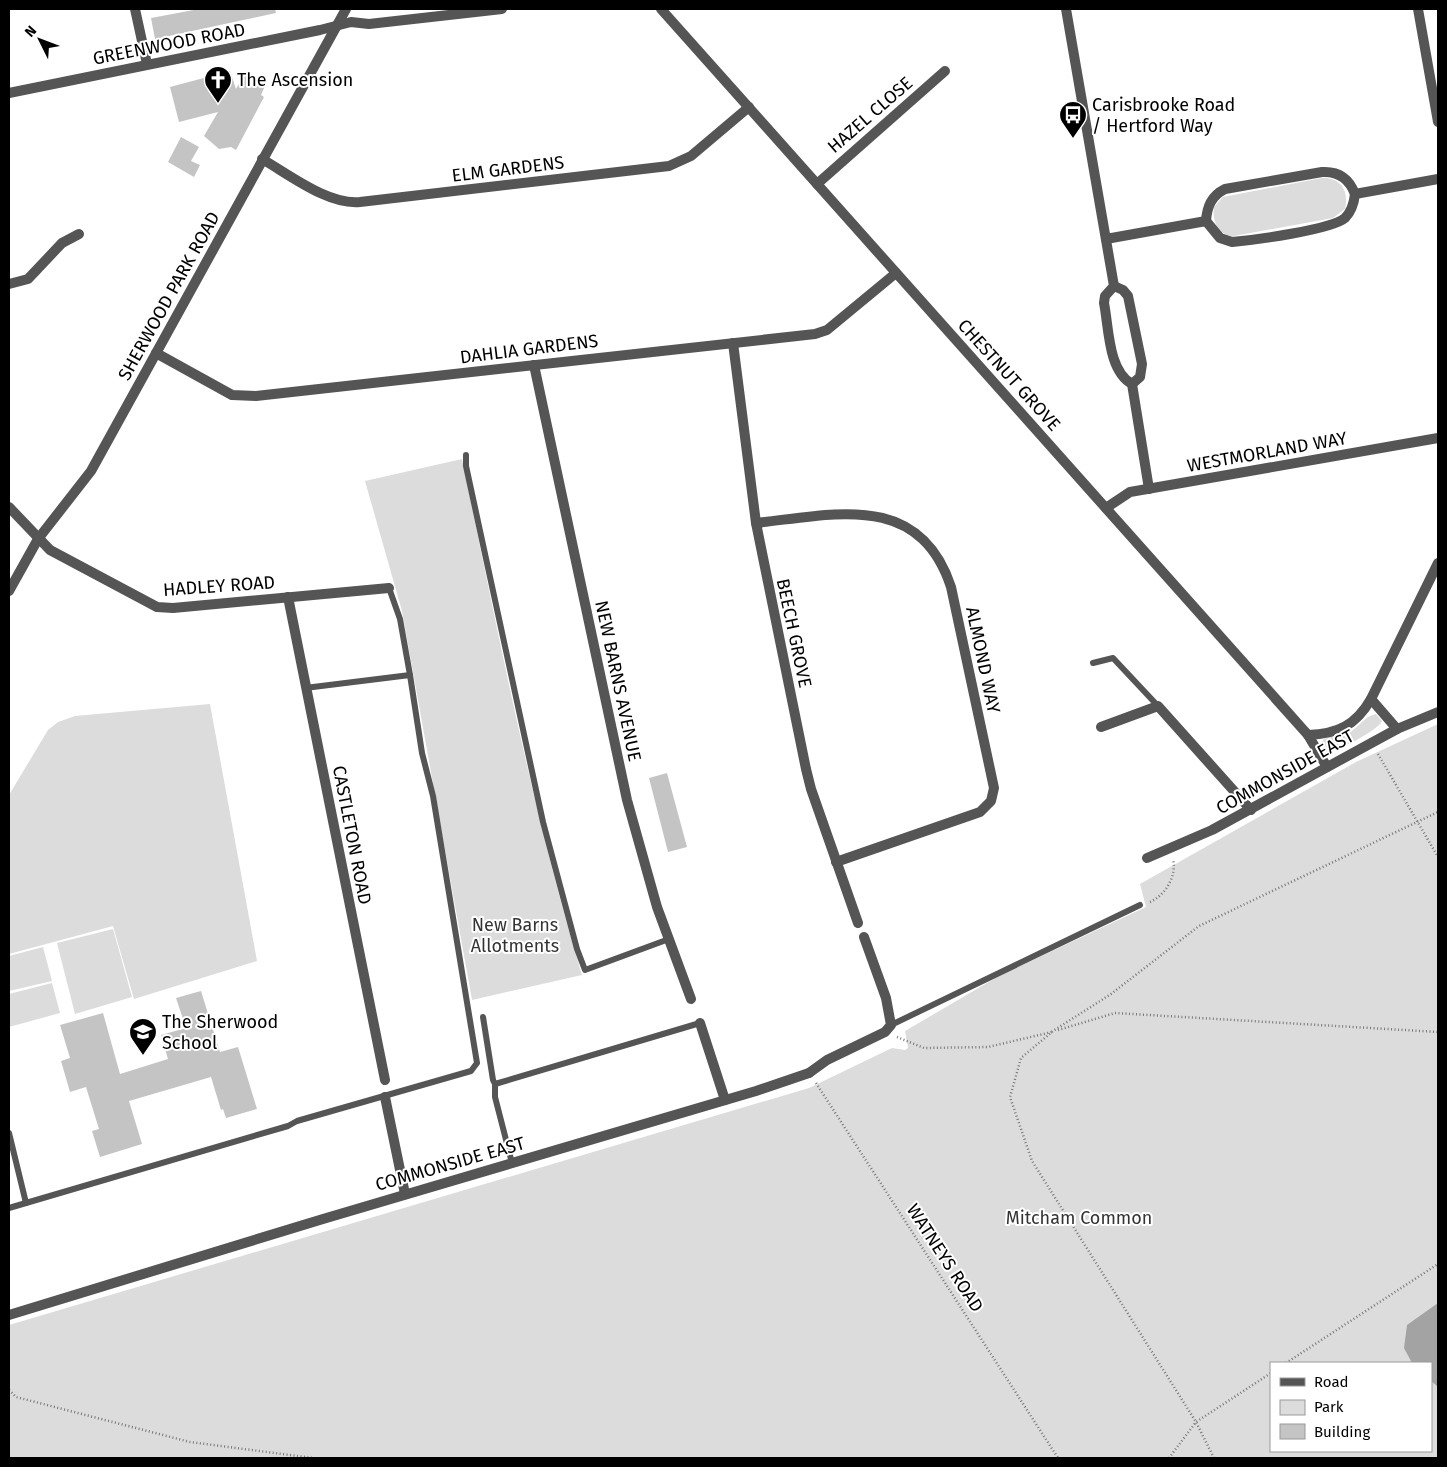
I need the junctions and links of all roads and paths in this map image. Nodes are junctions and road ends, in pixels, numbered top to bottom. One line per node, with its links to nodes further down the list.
1 (135, 9): 8 (street)
2 (346, 9): 7 (street, SHERWOOD PARK ROAD)
3 (502, 9): 7 (street, GREENWOOD ROAD)
4 (661, 9): 11 (street, CHESTNUT GROVE)
5 (1066, 9): 19 (street)
6 (1418, 9): 12 (street)
7 (336, 27): 8 (street, GREENWOOD ROAD); 13 (street, SHERWOOD PARK ROAD)
8 (148, 64): 10 (street, GREENWOOD ROAD)
9 (945, 71): 15 (street, HAZEL CLOSE)
10 (9, 93)
11 (749, 107): 13 (street, ELM GARDENS); 15 (street, CHESTNUT GROVE)
12 (1438, 122)
13 (262, 159): 24 (street, SHERWOOD PARK ROAD)
14 (1438, 179): 16 (street)
15 (817, 184): 20 (street, CHESTNUT GROVE)
16 (1355, 194): 17 (street); 17 (street)
17 (1206, 222): 19 (street)
18 (79, 234): 21 (street)
19 (1106, 239): 22 (street)
20 (896, 273): 23 (street, DAHLIA GARDENS); 31 (street, CHESTNUT GROVE)
21 (9, 284)
22 (1114, 286): 26 (street); 26 (street)
23 (734, 343): 25 (street, DAHLIA GARDENS); 32 (street, BEECH GROVE)
24 (156, 353): 25 (street, DAHLIA GARDENS); 33 (street, SHERWOOD PARK ROAD)
25 (534, 365): 59 (street, NEW BARNS AVENUE)
26 (1132, 384): 29 (street)
27 (1438, 438): 29 (street, WESTMORLAND WAY)
28 (466, 454): 59 (lane)
29 (1149, 488): 31 (street, WESTMORLAND WAY)
30 (9, 507): 33 (street, HADLEY ROAD)
31 (1106, 508): 46 (street, CHESTNUT GROVE)
32 (756, 523): 55 (street, BEECH GROVE); 55 (street, ALMOND WAY)
33 (38, 539): 36 (street, SHERWOOD PARK ROAD); 37 (street, HADLEY ROAD)
34 (1438, 563): 41 (street)
35 (389, 588): 37 (street, HADLEY ROAD); 39 (lane)
36 (9, 590)
37 (288, 597): 40 (street, CASTLETON ROAD)
38 (1093, 663): 42 (lane)
39 (410, 675): 40 (lane); 69 (lane)
40 (305, 688): 67 (street, CASTLETON ROAD)
41 (1371, 698): 45 (street); 46 (street)
42 (1158, 706): 44 (street); 49 (street)
43 (1438, 712): 45 (street, COMMONSIDE EAST)
44 (1101, 727)
45 (1397, 729): 47 (street, COMMONSIDE EAST)
46 (1308, 735): 48 (street, CHESTNUT GROVE)
47 (1372, 743): 48 (street, COMMONSIDE EAST); 51 (path)
48 (1327, 767): 49 (street, COMMONSIDE EAST)
49 (1251, 810): 52 (street, COMMONSIDE EAST)
50 (1438, 812): 51 (path)
51 (1418, 820): 53 (path); 64 (path)
52 (1170, 849): 54 (street, COMMONSIDE EAST); 56 (path)
53 (1438, 857)
54 (1146, 858)
55 (836, 862): 57 (street, BEECH GROVE)
56 (1140, 905): 63 (lane)
57 (858, 922)
58 (864, 937): 63 (street)
59 (668, 940): 60 (street, NEW BARNS AVENUE)
60 (691, 999)
61 (483, 1017): 68 (lane)
62 (700, 1022): 68 (lane); 70 (street)
63 (888, 1029): 64 (path); 66 (street, COMMONSIDE EAST)
64 (1053, 1032): 65 (path); 81 (path)
65 (1438, 1032)
66 (809, 1073): 70 (street, COMMONSIDE EAST); 84 (path, WATNEYS ROAD)
67 (385, 1080)
68 (496, 1084): 72 (lane)
69 (386, 1096): 73 (street); 74 (lane)
70 (725, 1100): 72 (street, COMMONSIDE EAST)
71 (9, 1133): 74 (lane)
72 (512, 1163): 73 (street, COMMONSIDE EAST)
73 (405, 1194): 77 (street, COMMONSIDE EAST)
74 (26, 1203): 75 (lane)
75 (9, 1208)
76 (1438, 1264): 78 (path)
77 (9, 1315)
78 (1288, 1362)
79 (1270, 1374): 81 (path)
80 (9, 1390): 82 (path)
81 (1196, 1422): 85 (path); 86 (path)
82 (295, 1457): 83 (path)
83 (313, 1458)
84 (1058, 1458)
85 (1169, 1458)
86 (1214, 1458)

